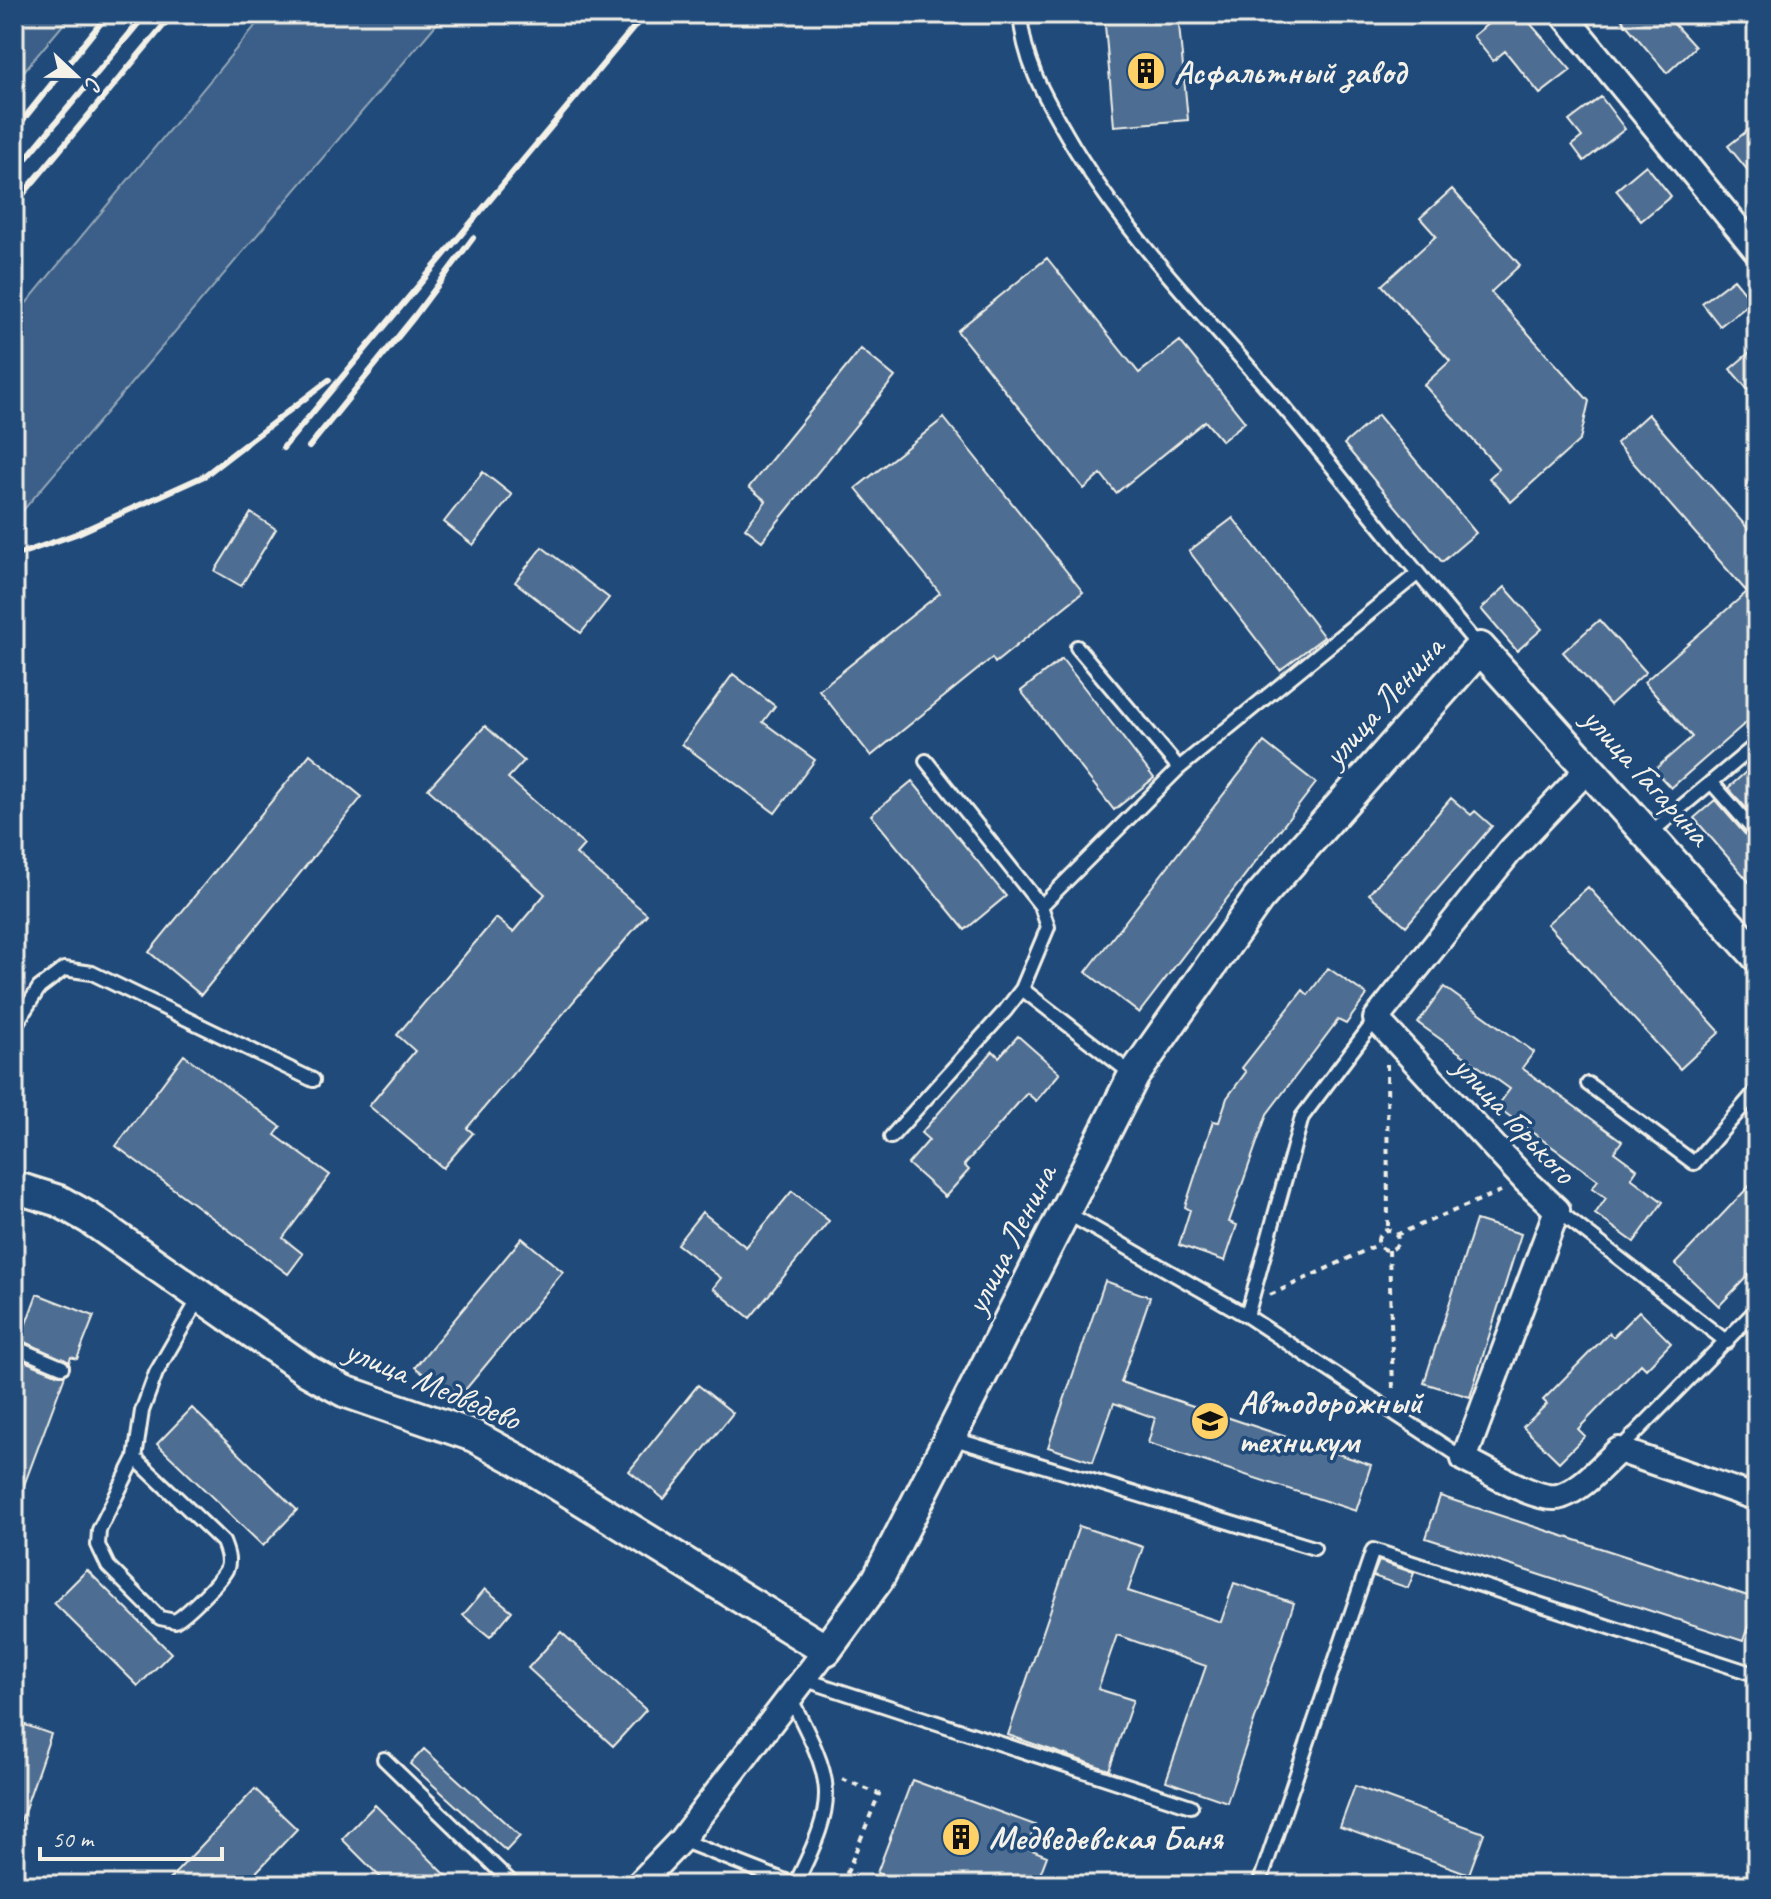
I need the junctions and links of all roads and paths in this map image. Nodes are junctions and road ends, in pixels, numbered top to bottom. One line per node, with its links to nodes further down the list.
1 (1020, 14): 4 (lane)
2 (1563, 14): 3 (street)
3 (1757, 251)
4 (1417, 574): 6 (lane); 9 (lane)
5 (1077, 647): 9 (lane)
6 (1480, 648): 10 (street, улица Гагарина); 20 (street, улица Ленина)
7 (1757, 744): 11 (lane)
8 (926, 761): 14 (lane)
9 (1179, 768): 14 (lane)
10 (1587, 770): 12 (street, улица Гагарина); 17 (street)
11 (1711, 782): 12 (lane); 13 (lane)
12 (1649, 834): 15 (street, улица Гагарина)
13 (1757, 834)
14 (1041, 906): 16 (lane)
15 (1757, 956)
16 (1022, 989): 20 (lane); 24 (lane)
17 (1376, 1019): 19 (street, улица Горького); 35 (lane)
18 (14, 1027): 21 (lane)
19 (1402, 1047): 25 (street, улица Горького); 29 (path)
20 (1134, 1075): 28 (street, улица Ленина)
21 (313, 1080)
22 (1588, 1084): 23 (lane)
23 (1757, 1090)
24 (891, 1137)
25 (1526, 1181): 27 (street, улица Горького); 30 (path)
26 (14, 1187): 33 (street, улица Медведево)
27 (1557, 1210): 36 (lane); 43 (street, улица Горького)
28 (1067, 1213): 35 (lane); 40 (street, улица Ленина)
29 (1388, 1230): 30 (path); 31 (path)
30 (1396, 1235): 32 (path)
31 (1379, 1244): 32 (path); 35 (path)
32 (1389, 1250): 39 (path)
33 (201, 1295): 42 (lane); 46 (street, улица Медведево)
34 (1757, 1309): 36 (lane)
35 (1248, 1311): 39 (lane)
36 (1727, 1342): 41 (lane)
37 (14, 1347): 38 (lane)
38 (62, 1367)
39 (1394, 1412): 43 (lane)
40 (951, 1438): 45 (lane); 46 (street, улица Ленина)
41 (1619, 1450): 43 (street); 44 (street)
42 (135, 1458): 42 (lane)
43 (1464, 1459)
44 (1757, 1498)
45 (1314, 1548)
46 (826, 1650): 48 (street, улица Ленина)
47 (1757, 1675): 57 (lane)
48 (796, 1688): 50 (lane); 51 (lane); 52 (street, улица Ленина)
49 (384, 1759): 53 (lane)
50 (825, 1772): 55 (lane); 56 (path)
51 (1191, 1806)
52 (681, 1840): 54 (street, улица Ленина); 55 (lane)
53 (514, 1885)
54 (638, 1885)
55 (795, 1885)
56 (842, 1885)
57 (1259, 1885)

